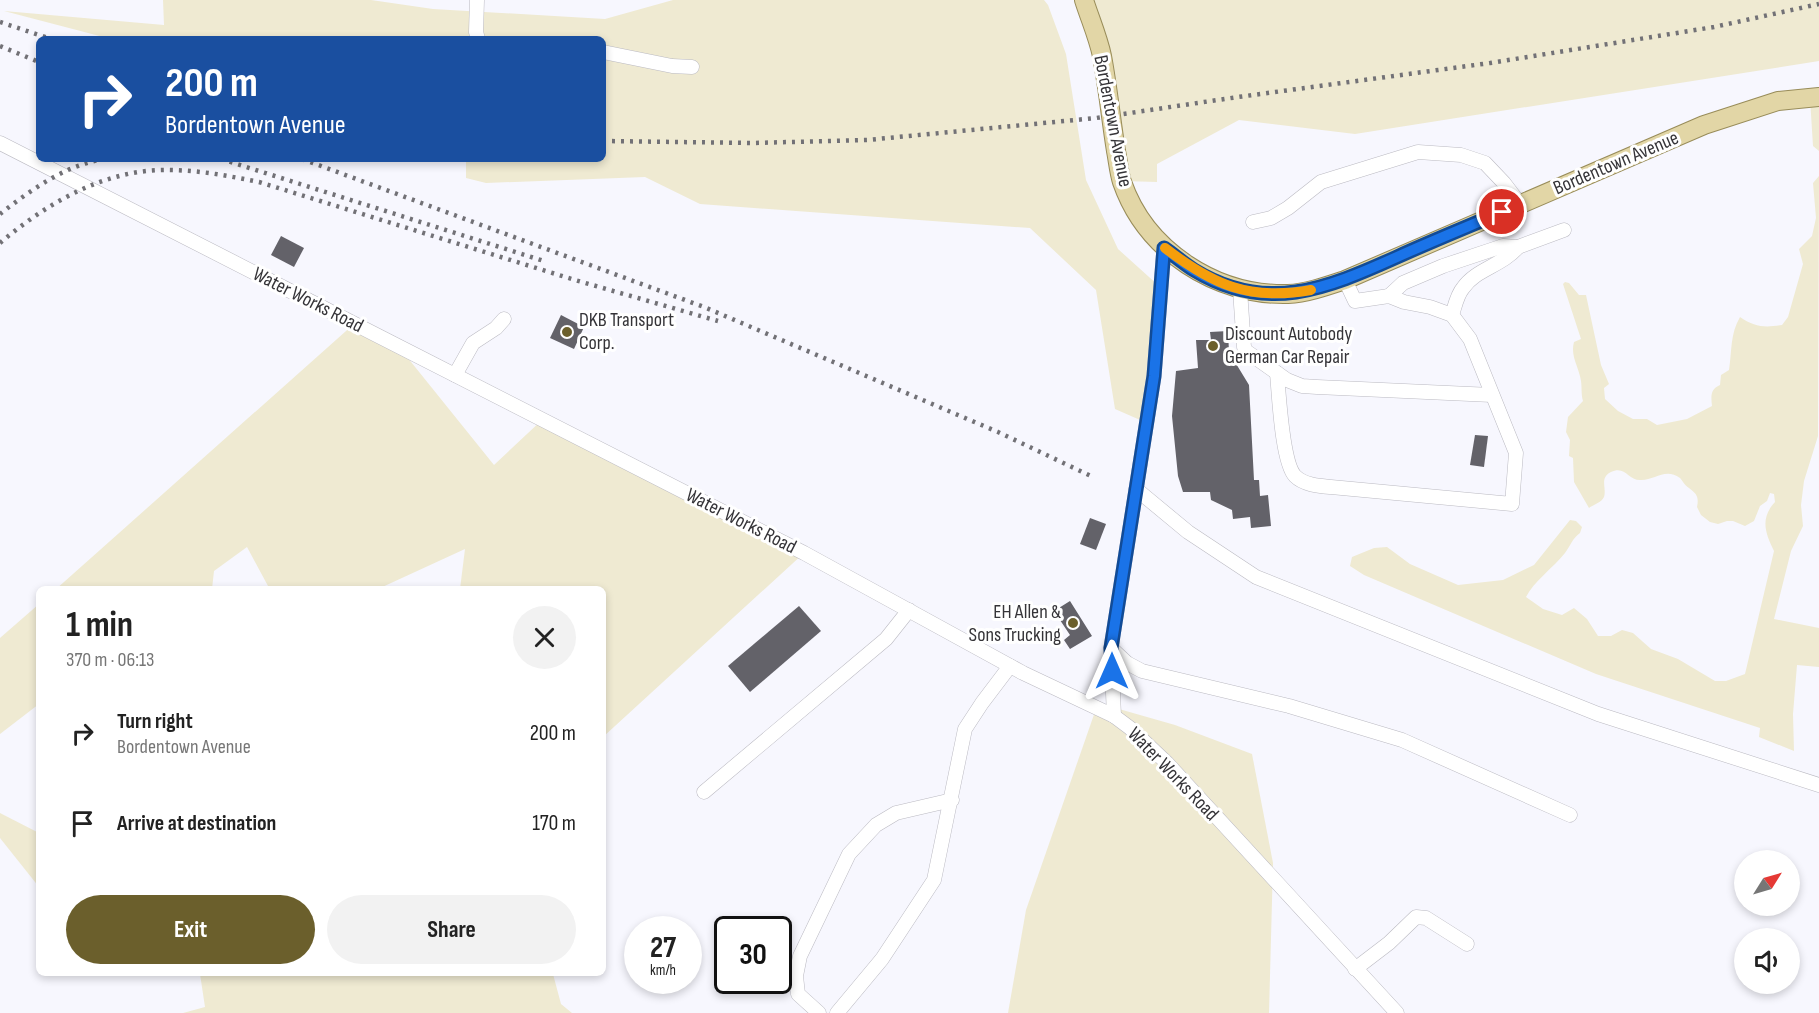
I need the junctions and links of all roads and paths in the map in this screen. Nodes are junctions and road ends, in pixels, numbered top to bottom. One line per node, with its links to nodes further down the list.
1 (477, 0): 3 (street)
2 (1084, 0): 14 (main road, Bordentown Avenue)
3 (477, 36)
4 (606, 53): 5 (street)
5 (692, 66)
6 (1819, 97): 10 (main road, Bordentown Avenue)
7 (0, 143): 8 (street, Water Works Road)
8 (36, 161)
9 (37, 162): 21 (street, Water Works Road)
10 (1520, 204): 11 (street); 15 (main road, Bordentown Avenue)
11 (1253, 222)
12 (1564, 230): 13 (street)
13 (1518, 247): 17 (street); 18 (street)
14 (1164, 248): 16 (main road, Bordentown Avenue); 23 (street)
15 (1345, 280): 16 (main road, Bordentown Avenue); 17 (street)
16 (1240, 290): 20 (street)
17 (1389, 296): 18 (street)
18 (1452, 315): 22 (street)
19 (504, 319): 21 (street)
20 (1277, 373): 22 (street); 22 (street)
21 (455, 375): 24 (street, Water Works Road)
22 (1492, 394)
23 (1136, 489): 25 (street); 28 (street)
24 (909, 610): 26 (street, Water Works Road); 29 (street)
25 (1111, 648): 27 (street); 31 (street)
26 (1010, 666): 27 (street, Water Works Road); 30 (street)
27 (1114, 716): 33 (street, Water Works Road)
28 (1819, 785)
29 (704, 792)
30 (951, 800): 34 (street); 35 (street)
31 (1570, 815)
32 (1467, 944): 33 (street)
33 (1354, 969): 36 (street, Water Works Road)
34 (819, 1013)
35 (837, 1013)
36 (1397, 1013)

